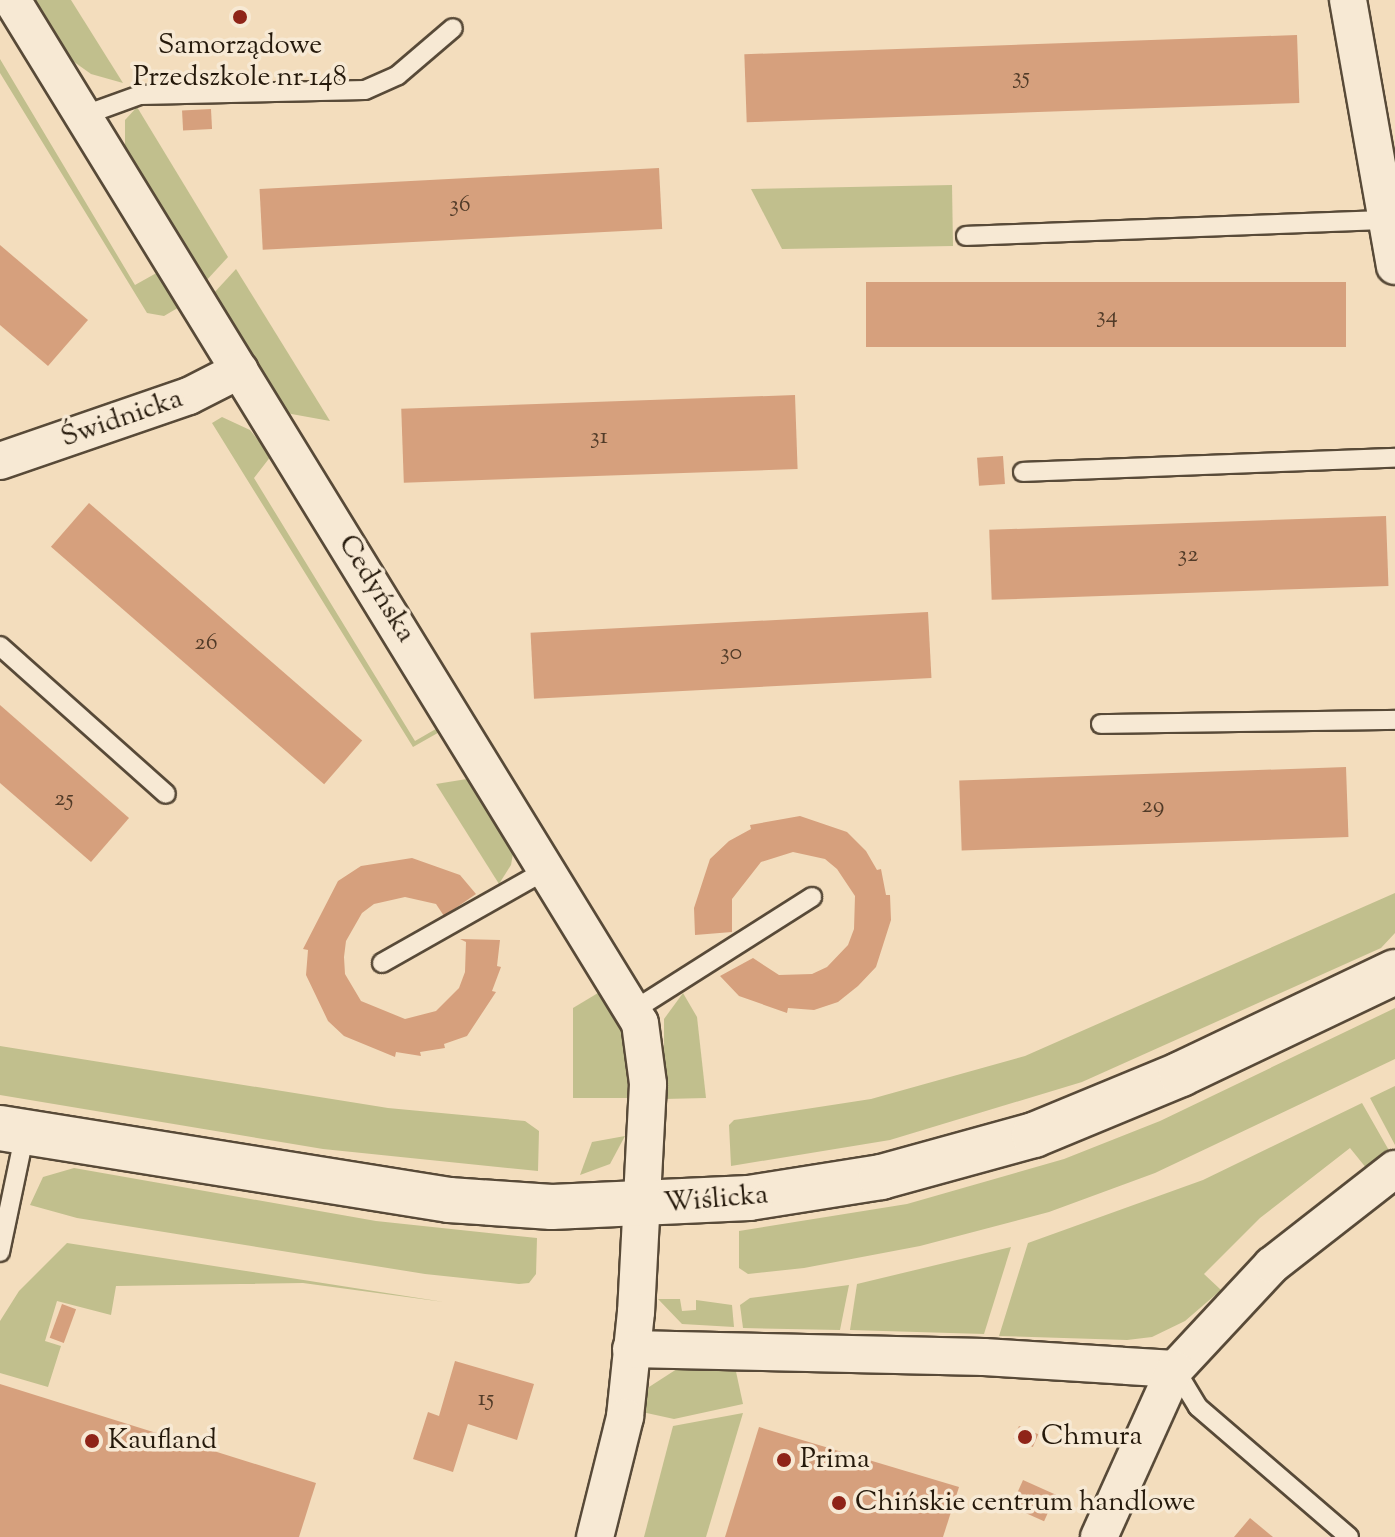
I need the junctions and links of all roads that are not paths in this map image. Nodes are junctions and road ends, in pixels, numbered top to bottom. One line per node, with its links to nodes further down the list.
1 (12, 0): 4 (street, Cedyńska)
2 (1348, 0): 5 (street)
3 (453, 28): 4 (lane)
4 (82, 116): 8 (street, Cedyńska)
5 (1387, 220): 6 (lane); 7 (street)
6 (966, 236)
7 (1395, 266)
8 (240, 370): 10 (street, Świdnicka); 16 (street, Cedyńska)
9 (1395, 458): 11 (lane)
10 (0, 461)
11 (1023, 472)
12 (0, 646): 15 (lane)
13 (1395, 720): 14 (lane)
14 (1101, 724)
15 (166, 794)
16 (548, 869): 18 (lane); 20 (street, Cedyńska)
17 (812, 897): 20 (lane)
18 (382, 963)
19 (1395, 972): 23 (street, Wiślicka)
20 (634, 1010): 23 (street, Cedyńska)
21 (13, 1130): 23 (street, Wiślicka); 24 (lane)
22 (1395, 1169): 26 (street)
23 (639, 1206): 25 (street, Cedyńska)
24 (0, 1252)
25 (631, 1349): 26 (street); 27 (street, Cedyńska)
26 (1175, 1369): 28 (street); 29 (lane)
27 (595, 1537)
28 (1099, 1537)
29 (1349, 1537)

